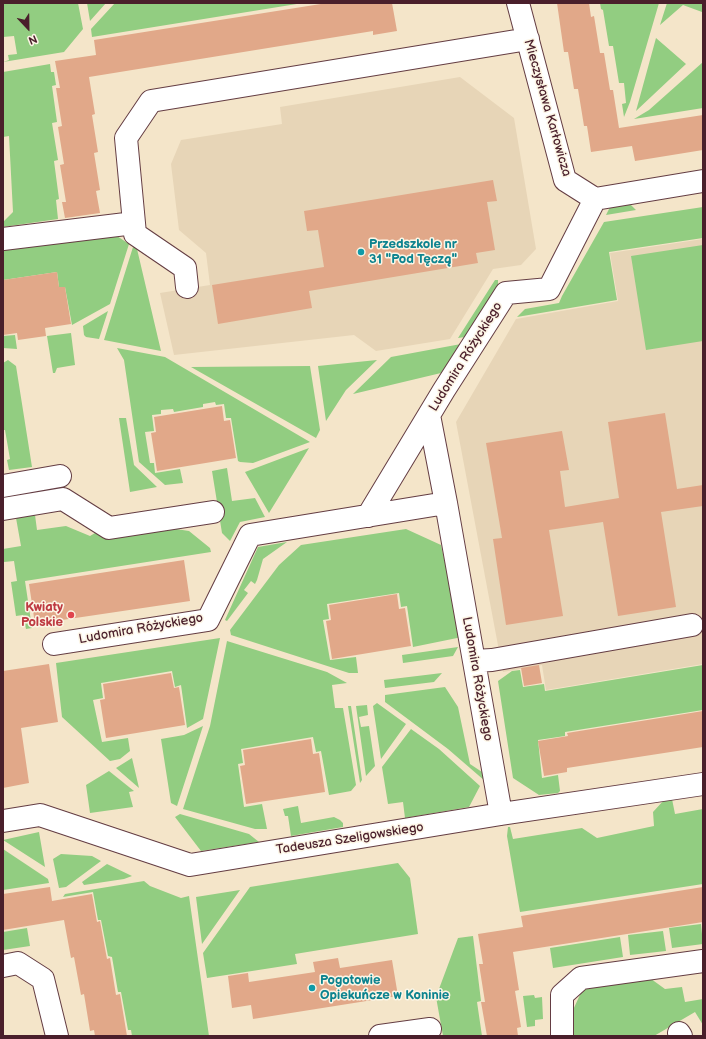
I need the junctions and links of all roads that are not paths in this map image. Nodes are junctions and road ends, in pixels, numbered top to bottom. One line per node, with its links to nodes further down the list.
1 (518, 3): 2 (street, Mieczysława Karłowicza)
2 (528, 38): 4 (street, Mieczysława Karłowicza); 5 (street)
3 (703, 181): 4 (street)
4 (595, 199): 8 (street, Ludomira Różyckiego)
5 (134, 223): 6 (street); 7 (street)
6 (3, 239)
7 (187, 287)
8 (429, 415): 11 (street); 14 (street, Ludomira Różyckiego)
9 (60, 476): 10 (street)
10 (3, 486)
11 (446, 504): 14 (street, Ludomira Różyckiego); 17 (street, Ludomira Różyckiego)
12 (3, 509): 13 (street)
13 (213, 512)
14 (368, 516): 16 (street, Ludomira Różyckiego)
15 (692, 625): 17 (street)
16 (54, 644)
17 (474, 661): 19 (street, Ludomira Różyckiego)
18 (703, 784): 19 (street, Tadeusza Szeligowskiego)
19 (501, 814): 20 (street, Tadeusza Szeligowskiego)
20 (3, 821)
21 (703, 961): 26 (street)
22 (3, 966): 24 (street)
23 (430, 1029): 25 (street)
24 (57, 1036)
25 (380, 1036)
26 (562, 1036)

